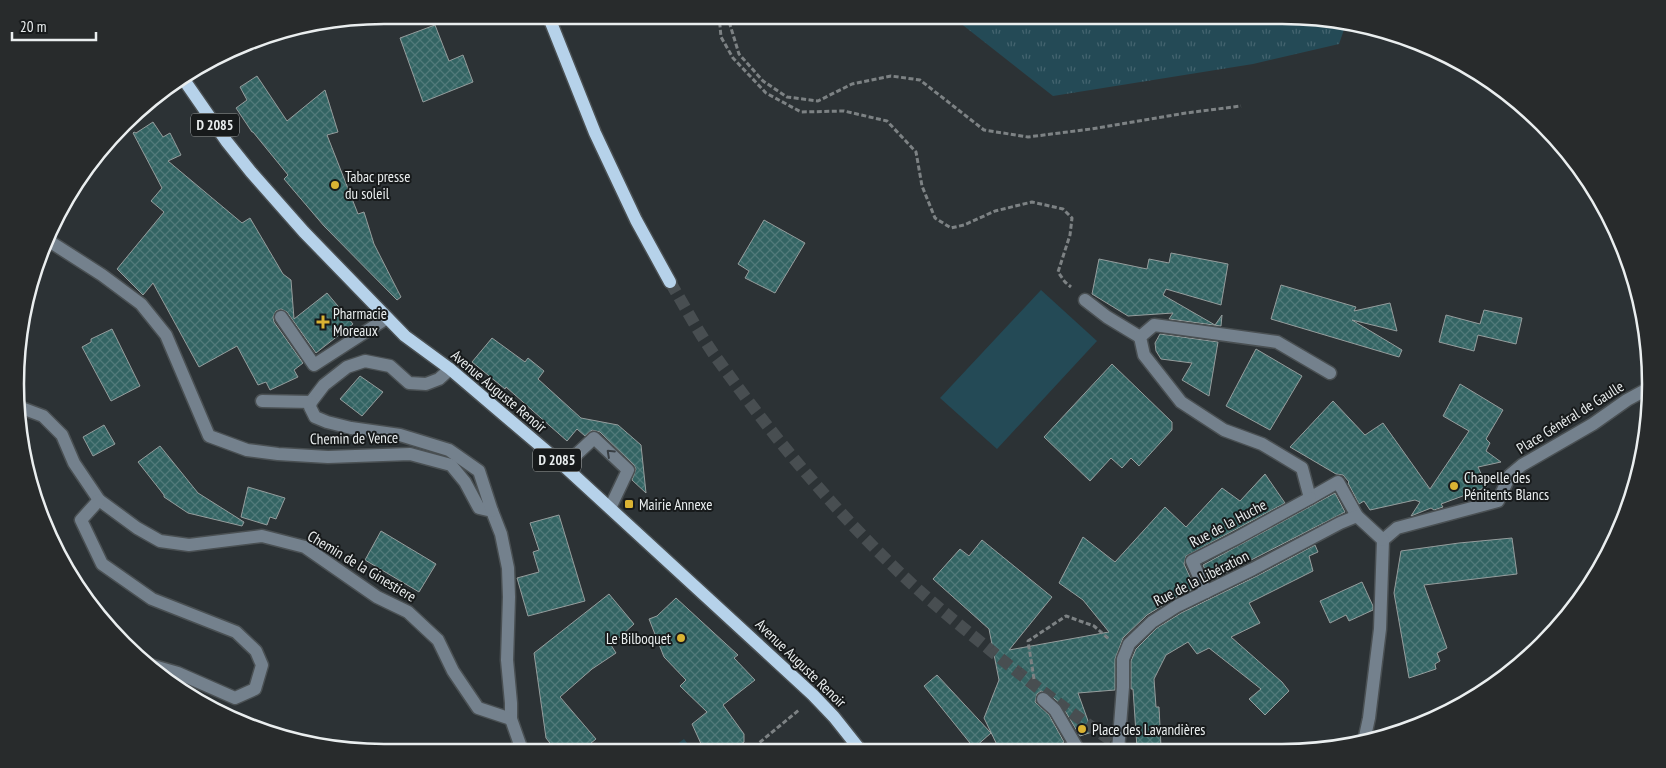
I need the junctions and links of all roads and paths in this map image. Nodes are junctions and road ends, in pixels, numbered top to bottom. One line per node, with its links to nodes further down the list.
1 (552, 24): 7 (main road)
2 (720, 24): 8 (path)
3 (730, 24): 5 (path)
4 (186, 83): 10 (main road, Avenue Auguste Renoir / D 2085)
5 (1241, 106)
6 (52, 243): 22 (street, Chemin de Vence)
7 (670, 282)
8 (1085, 300): 11 (street)
9 (281, 317): 10 (street)
10 (387, 318): 12 (main road, Avenue Auguste Renoir / D 2085)
11 (1140, 337): 13 (street); 19 (street)
12 (450, 369): 16 (street); 18 (main road, Avenue Auguste Renoir / D 2085)
13 (1330, 373)
14 (1642, 392): 24 (street, Place Général de Gaulle)
15 (262, 401): 16 (street)
16 (312, 402): 22 (street)
17 (25, 409): 20 (street, Chemin de la Ginestiere)
18 (564, 466): 21 (main road, Avenue Auguste Renoir / D 2085); 21 (street, one-way to 18)
19 (1310, 498): 23 (street); 25 (street, Rue de la Huche)
20 (99, 500): 27 (street); 31 (street, Chemin de la Ginestiere)
21 (610, 508): 35 (main road, Avenue Auguste Renoir / D 2085)
22 (492, 511): 31 (street)
23 (1357, 516): 24 (street); 25 (street, Rue de la Libération)
24 (1383, 540): 32 (street)
25 (1206, 592): 26 (street, Rue de la Libération)
26 (1126, 650): 28 (path); 37 (street)
27 (164, 669)
28 (1034, 678)
29 (1043, 699): 36 (street)
30 (800, 709): 34 (path)
31 (510, 719): 33 (street)
32 (1366, 734)
33 (520, 744)
34 (758, 744)
35 (855, 744)
36 (1075, 744)
37 (1118, 744)

